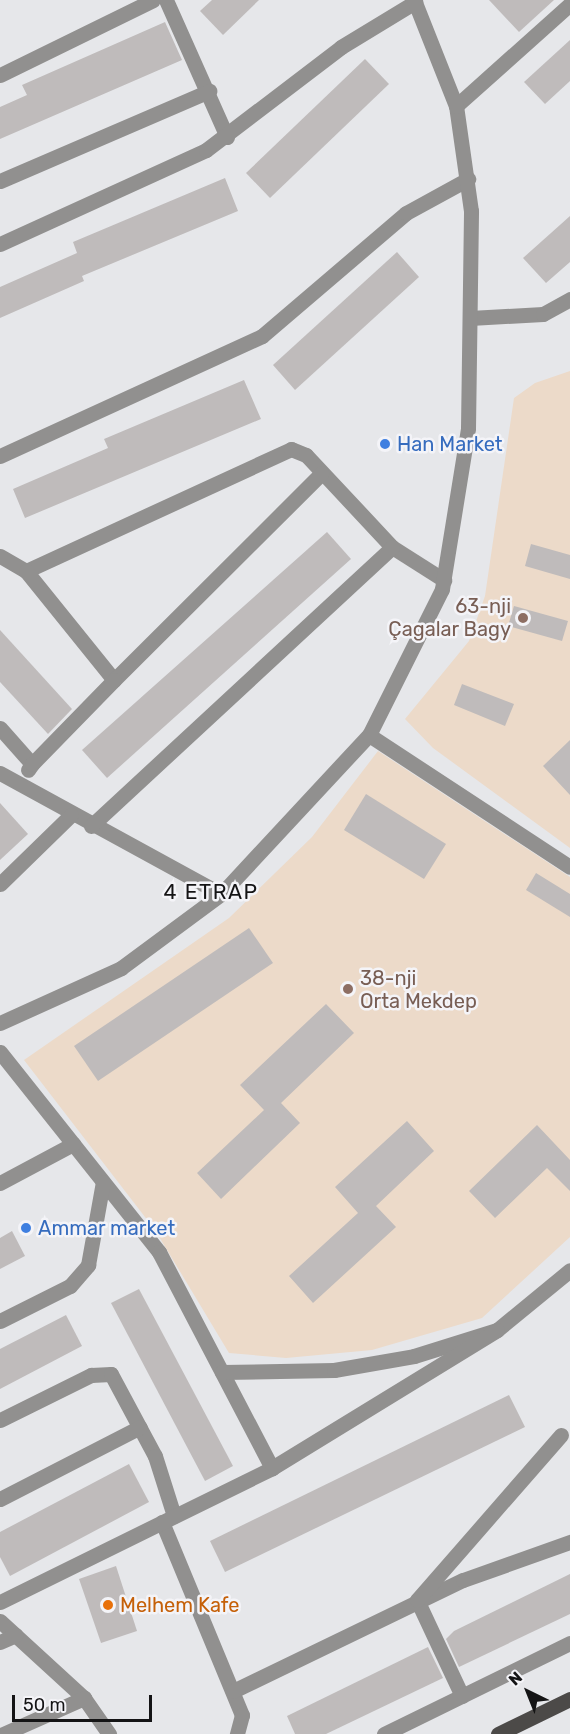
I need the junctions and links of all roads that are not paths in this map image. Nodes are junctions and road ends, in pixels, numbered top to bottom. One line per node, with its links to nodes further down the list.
1 (153, 0): 5 (street)
2 (166, 0): 6 (street)
3 (414, 1): 7 (street); 8 (street)
4 (570, 4): 7 (street)
5 (0, 75)
6 (209, 91): 8 (street); 10 (street)
7 (456, 106): 9 (street)
8 (226, 137): 11 (street)
9 (468, 179): 13 (street); 14 (street)
10 (0, 181)
11 (0, 244)
12 (570, 298): 13 (street)
13 (470, 318): 19 (street)
14 (0, 456)
15 (322, 473): 16 (street); 18 (street); 20 (street)
16 (392, 547): 19 (street); 27 (street)
17 (0, 556): 18 (street)
18 (26, 571): 20 (street)
19 (444, 580): 22 (street)
20 (114, 680): 23 (street)
21 (0, 728): 23 (street)
22 (369, 735): 28 (street); 30 (street)
23 (32, 764): 25 (street)
24 (0, 773): 25 (street)
25 (21, 780): 26 (street)
26 (72, 815): 27 (street); 29 (street)
27 (91, 825): 30 (street)
28 (570, 867)
29 (0, 884)
30 (221, 894): 31 (street)
31 (0, 1023)
32 (0, 1053): 33 (street)
33 (73, 1144): 34 (street); 35 (street)
34 (103, 1182): 37 (street); 39 (street)
35 (0, 1183)
36 (570, 1270): 38 (street)
37 (0, 1321)
38 (496, 1330): 39 (street); 43 (street)
39 (222, 1372): 43 (street)
40 (0, 1420): 41 (street)
41 (140, 1427): 44 (street); 45 (street)
42 (561, 1435): 47 (street)
43 (272, 1468): 45 (street)
44 (0, 1499)
45 (168, 1519): 48 (street); 53 (street)
46 (570, 1542): 47 (street)
47 (417, 1600): 53 (street); 54 (street)
48 (0, 1602)
49 (0, 1621): 50 (street)
50 (16, 1635): 51 (street); 55 (street)
51 (0, 1642)
52 (570, 1643): 54 (street)
53 (233, 1691): 59 (street)
54 (462, 1696): 60 (street)
55 (84, 1698): 57 (street); 58 (street)
56 (570, 1699): 61 (main road)
57 (3, 1734)
58 (109, 1734)
59 (237, 1734)
60 (384, 1734)
61 (498, 1734)

